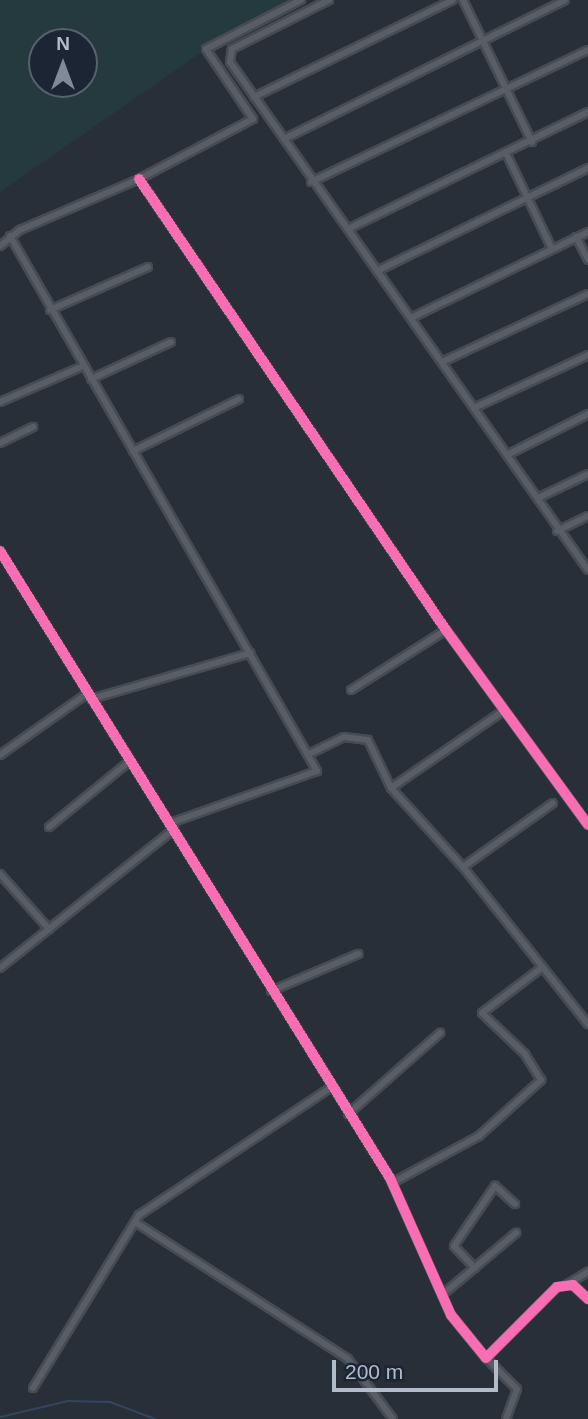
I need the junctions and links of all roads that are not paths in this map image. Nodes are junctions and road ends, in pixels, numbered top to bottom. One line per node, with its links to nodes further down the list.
1 (301, 0): 15 (street)
2 (329, 0): 9 (street)
3 (453, 0): 9 (street)
4 (463, 0): 6 (street)
5 (565, 0): 6 (street)
6 (484, 40): 8 (street); 11 (street)
7 (588, 50): 8 (street)
8 (505, 90): 12 (street); 16 (street)
9 (254, 97): 11 (street)
10 (588, 112): 12 (street)
11 (284, 139): 16 (street)
12 (532, 142): 13 (street)
13 (507, 155): 17 (street); 18 (street)
14 (588, 167): 17 (street)
15 (139, 179): 20 (street); 49 (street)
16 (311, 182): 18 (street)
17 (530, 196): 23 (street); 26 (street)
18 (348, 229): 26 (street)
19 (588, 232): 21 (street)
20 (10, 236): 22 (street); 28 (street)
21 (576, 237): 23 (street); 24 (street)
22 (0, 246)
23 (552, 249): 29 (street)
24 (588, 260)
25 (148, 267): 28 (street)
26 (377, 271): 29 (street)
27 (588, 294): 32 (street)
28 (50, 310): 33 (street)
29 (411, 318): 32 (street)
30 (171, 342): 34 (street)
31 (588, 355): 37 (street)
32 (442, 362): 37 (street)
33 (83, 366): 34 (street); 36 (street)
34 (91, 379): 41 (street)
35 (239, 399): 41 (street)
36 (0, 402)
37 (474, 408): 42 (street)
38 (588, 414): 42 (street)
39 (33, 427): 40 (street)
40 (0, 443)
41 (133, 451): 50 (street)
42 (508, 455): 44 (street)
43 (588, 474): 44 (street)
44 (538, 498): 46 (street)
45 (588, 516): 46 (street)
46 (557, 531): 48 (street)
47 (0, 551): 52 (street)
48 (587, 569)
49 (446, 630): 51 (street); 53 (street)
50 (250, 653): 52 (street); 54 (street)
51 (351, 690)
52 (90, 696): 55 (street); 56 (street)
53 (503, 711): 57 (street); 59 (street)
54 (309, 754): 57 (street); 60 (street)
55 (0, 755)
56 (130, 761): 60 (street); 61 (street)
57 (391, 788): 62 (street)
58 (553, 803): 62 (street)
59 (588, 825)
60 (172, 826): 64 (street); 68 (street)
61 (49, 827)
62 (463, 867): 67 (street)
63 (0, 874): 64 (street)
64 (49, 929): 66 (street)
65 (358, 954): 68 (street)
66 (0, 968)
67 (540, 968): 69 (street); 73 (street)
68 (271, 990): 71 (street)
69 (588, 1024)
70 (440, 1033): 72 (street)
71 (330, 1087): 72 (street); 75 (street)
72 (348, 1114): 73 (street)
73 (392, 1183): 80 (street)
74 (515, 1204): 77 (street)
75 (135, 1222): 83 (street); 84 (street)
76 (516, 1233): 77 (street)
77 (475, 1268): 80 (street)
78 (588, 1272): 79 (street)
79 (564, 1286): 81 (street); 82 (street)
80 (442, 1295): 82 (street)
81 (588, 1299)
82 (486, 1358): 85 (street)
83 (33, 1388)
84 (393, 1419)
85 (506, 1419)

